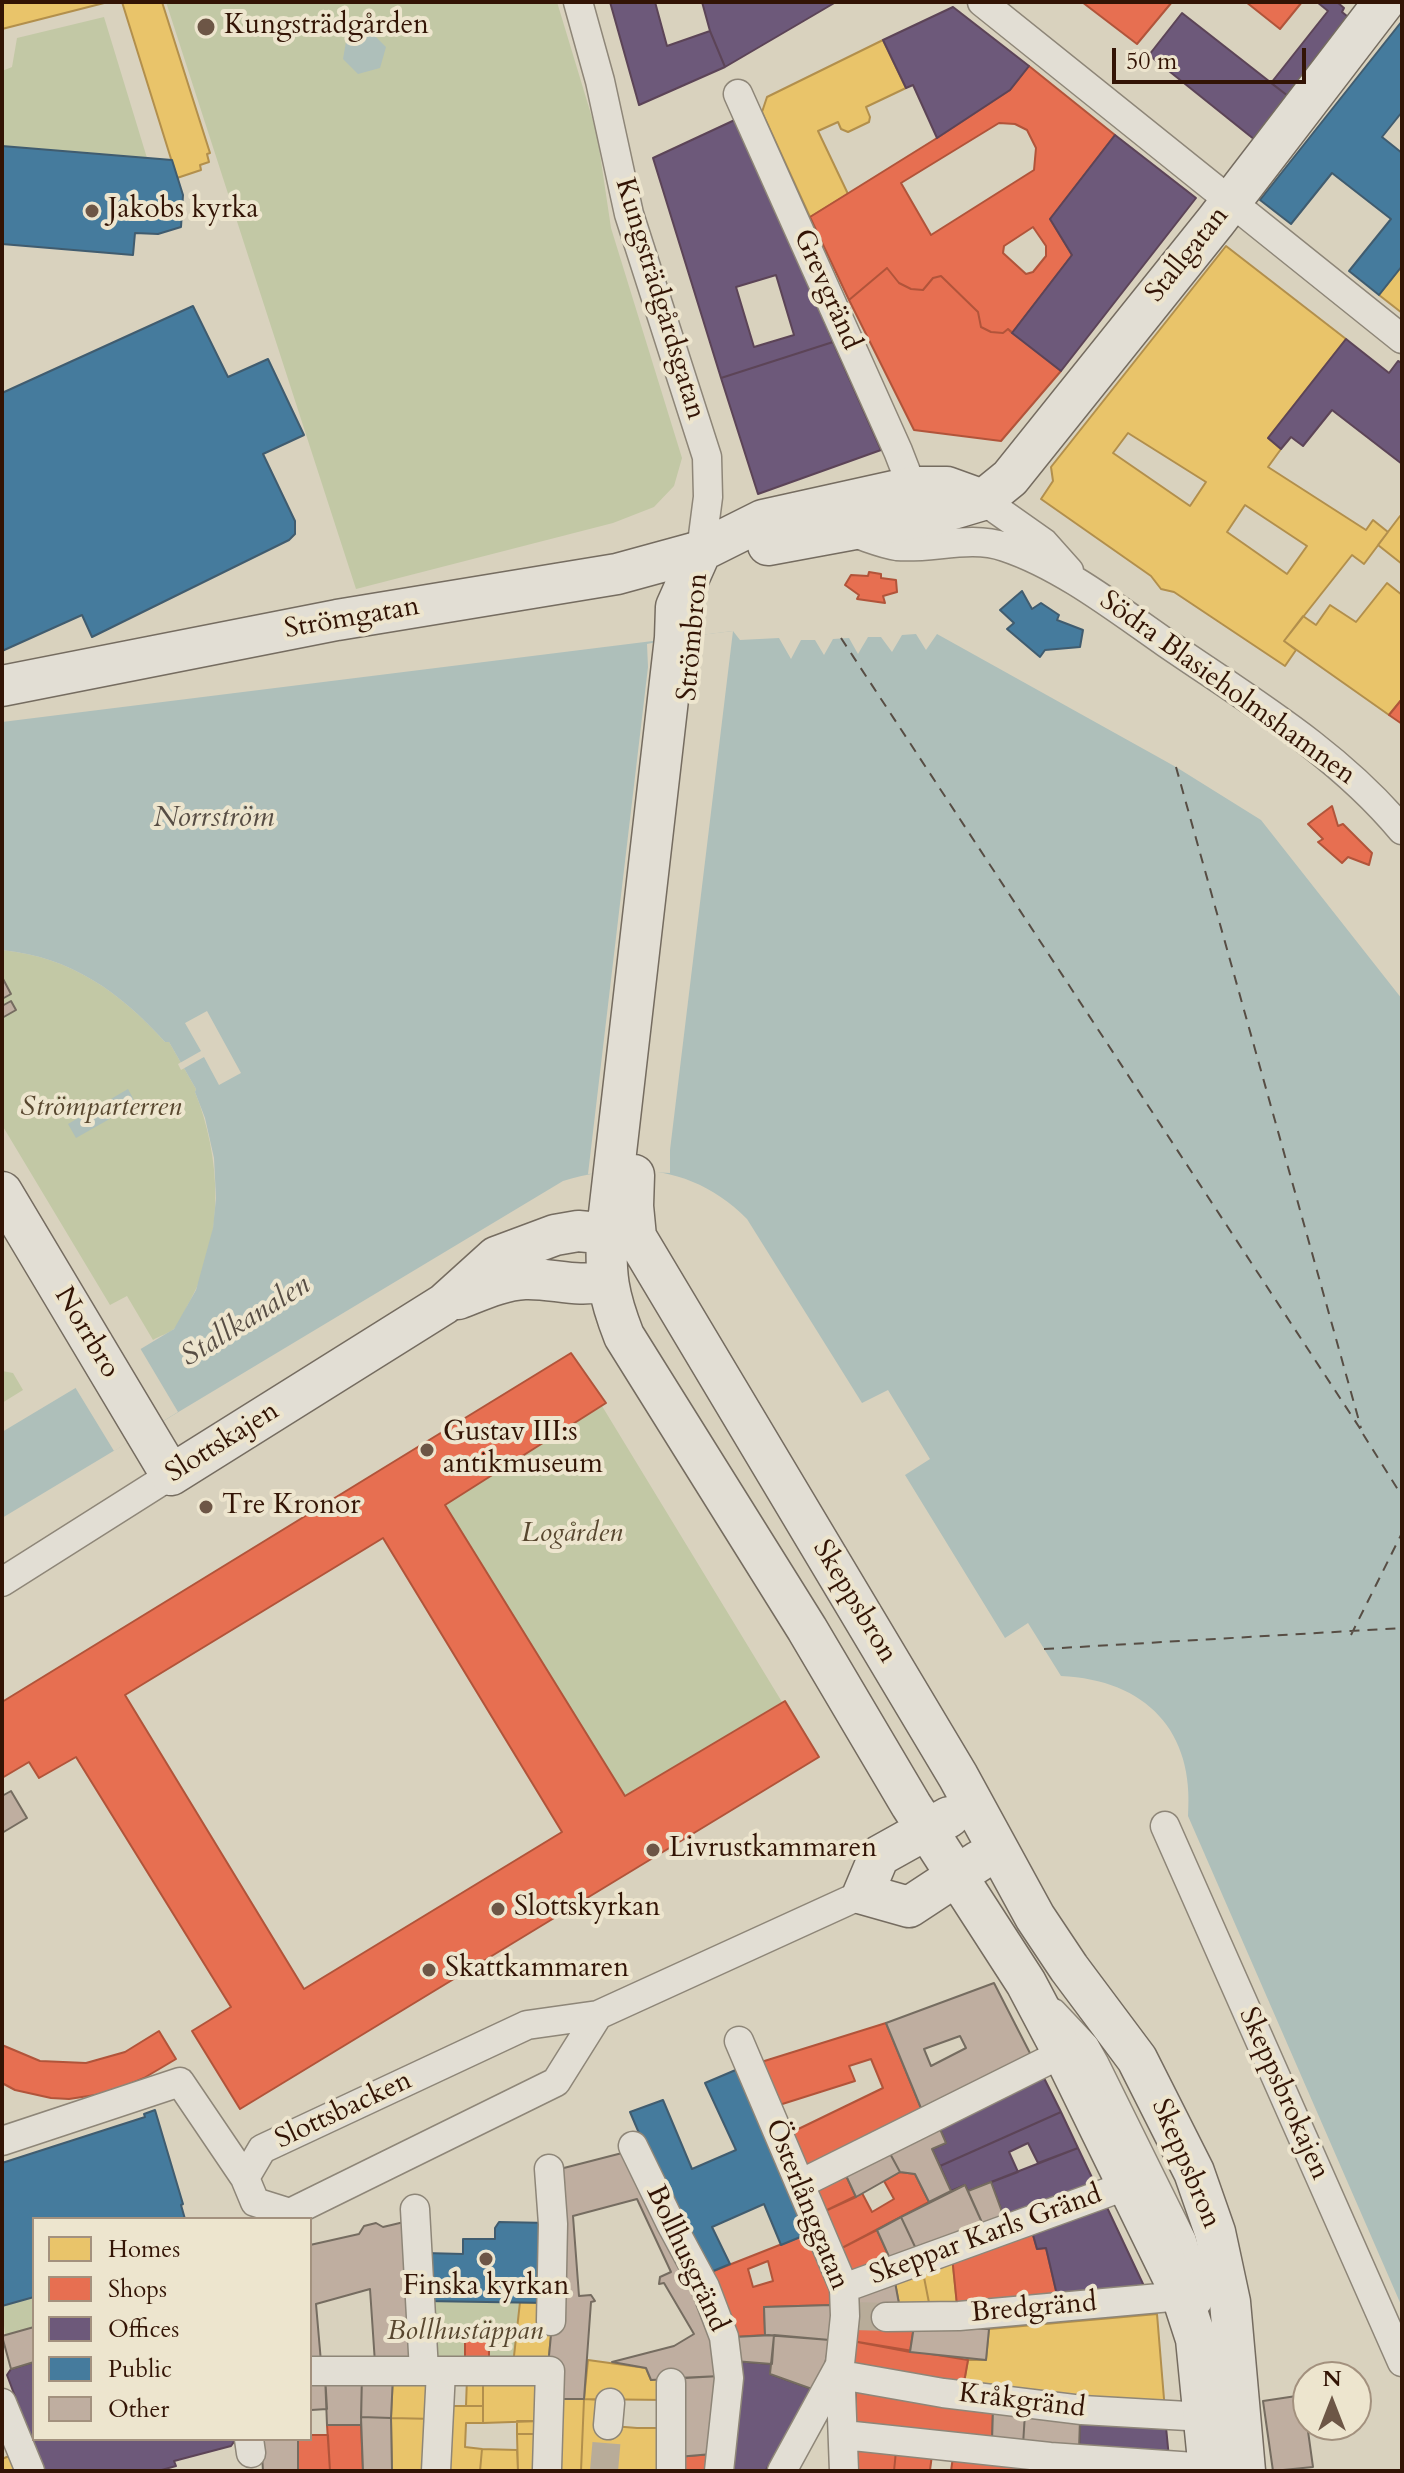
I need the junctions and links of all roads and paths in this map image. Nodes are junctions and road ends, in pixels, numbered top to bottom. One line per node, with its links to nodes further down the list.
1 (578, 2): 10 (street, Kungsträdgårdsgatan)
2 (982, 2): 5 (street)
3 (1384, 2): 5 (street, Stallgatan)
4 (738, 94): 7 (street, Grevgränd)
5 (1231, 202): 6 (street); 8 (street, Stallgatan)
6 (1402, 339)
7 (912, 487): 8 (street, Södra Blasieholmshamnen); 10 (street, Södra Blasieholmshamnen)
8 (983, 500): 9 (street, Södra Blasieholmshamnen); 11 (street, Södra Blasieholmshamnen)
9 (850, 532): 10 (street, Södra Blasieholmshamnen); 11 (street, Södra Blasieholmshamnen)
10 (701, 551): 12 (street, Strömgatan); 15 (street, Strömbron)
11 (1083, 586): 13 (street, Södra Blasieholmshamnen)
12 (2, 686)
13 (1402, 830)
14 (2, 1192): 18 (street, Norrbro)
15 (625, 1203): 16 (street); 17 (street, Slottskajen); 20 (street, Skeppsbron)
16 (606, 1281): 17 (street, Slottskajen); 22 (street, Skeppsbron)
17 (444, 1304): 18 (street, Slottskajen)
18 (171, 1475): 19 (street, Slottskajen)
19 (2, 1582)
20 (973, 1803): 22 (street); 23 (street, Skeppsbron)
21 (1165, 1826): 42 (street, Skeppsbrokajen)
22 (926, 1829): 24 (street, Skeppsbron); 25 (street)
23 (999, 1848): 24 (street); 41 (street, Skeppsbron)
24 (957, 1876): 25 (street); 26 (street, Skeppsbron)
25 (863, 1894): 27 (street, Slottsbacken)
26 (1026, 1983): 29 (street, Skeppsbron); 41 (street, Skeppsbron)
27 (598, 2015): 35 (street, Slottsbacken); 35 (street)
28 (739, 2041): 33 (street, Österlånggatan)
29 (1055, 2057): 33 (street); 34 (street, Skeppsbron)
30 (2, 2141): 35 (street)
31 (633, 2146): 56 (street, Bollhusgränd)
32 (549, 2169): 40 (street)
33 (800, 2184): 38 (street, Österlånggatan)
34 (1128, 2185): 37 (street, Skeppsbron); 38 (street, Skeppar Karls Gränd)
35 (249, 2200)
36 (415, 2209): 45 (street)
37 (1182, 2296): 39 (street, Bredgränd); 41 (street, Skeppsbron)
38 (848, 2306): 43 (street, Österlånggatan)
39 (886, 2317)
40 (551, 2321)
41 (1214, 2338): 48 (street, Skeppsbron); 52 (street, Skeppsbron)
42 (1402, 2362)
43 (841, 2369): 48 (street, Kråkgränd); 49 (street, Österlånggatan); 57 (street)
44 (312, 2371): 45 (street)
45 (433, 2371): 51 (street); 54 (street)
46 (671, 2383): 55 (street)
47 (2, 2403): 50 (street)
48 (1205, 2417): 52 (street, Skeppsbron)
49 (844, 2435): 52 (street); 58 (street, Österlånggatan)
50 (11, 2448): 53 (street)
51 (547, 2469)
52 (1221, 2470)
53 (30, 2471)
54 (436, 2471)
55 (671, 2471)
56 (719, 2471)
57 (782, 2471)
58 (844, 2471)

